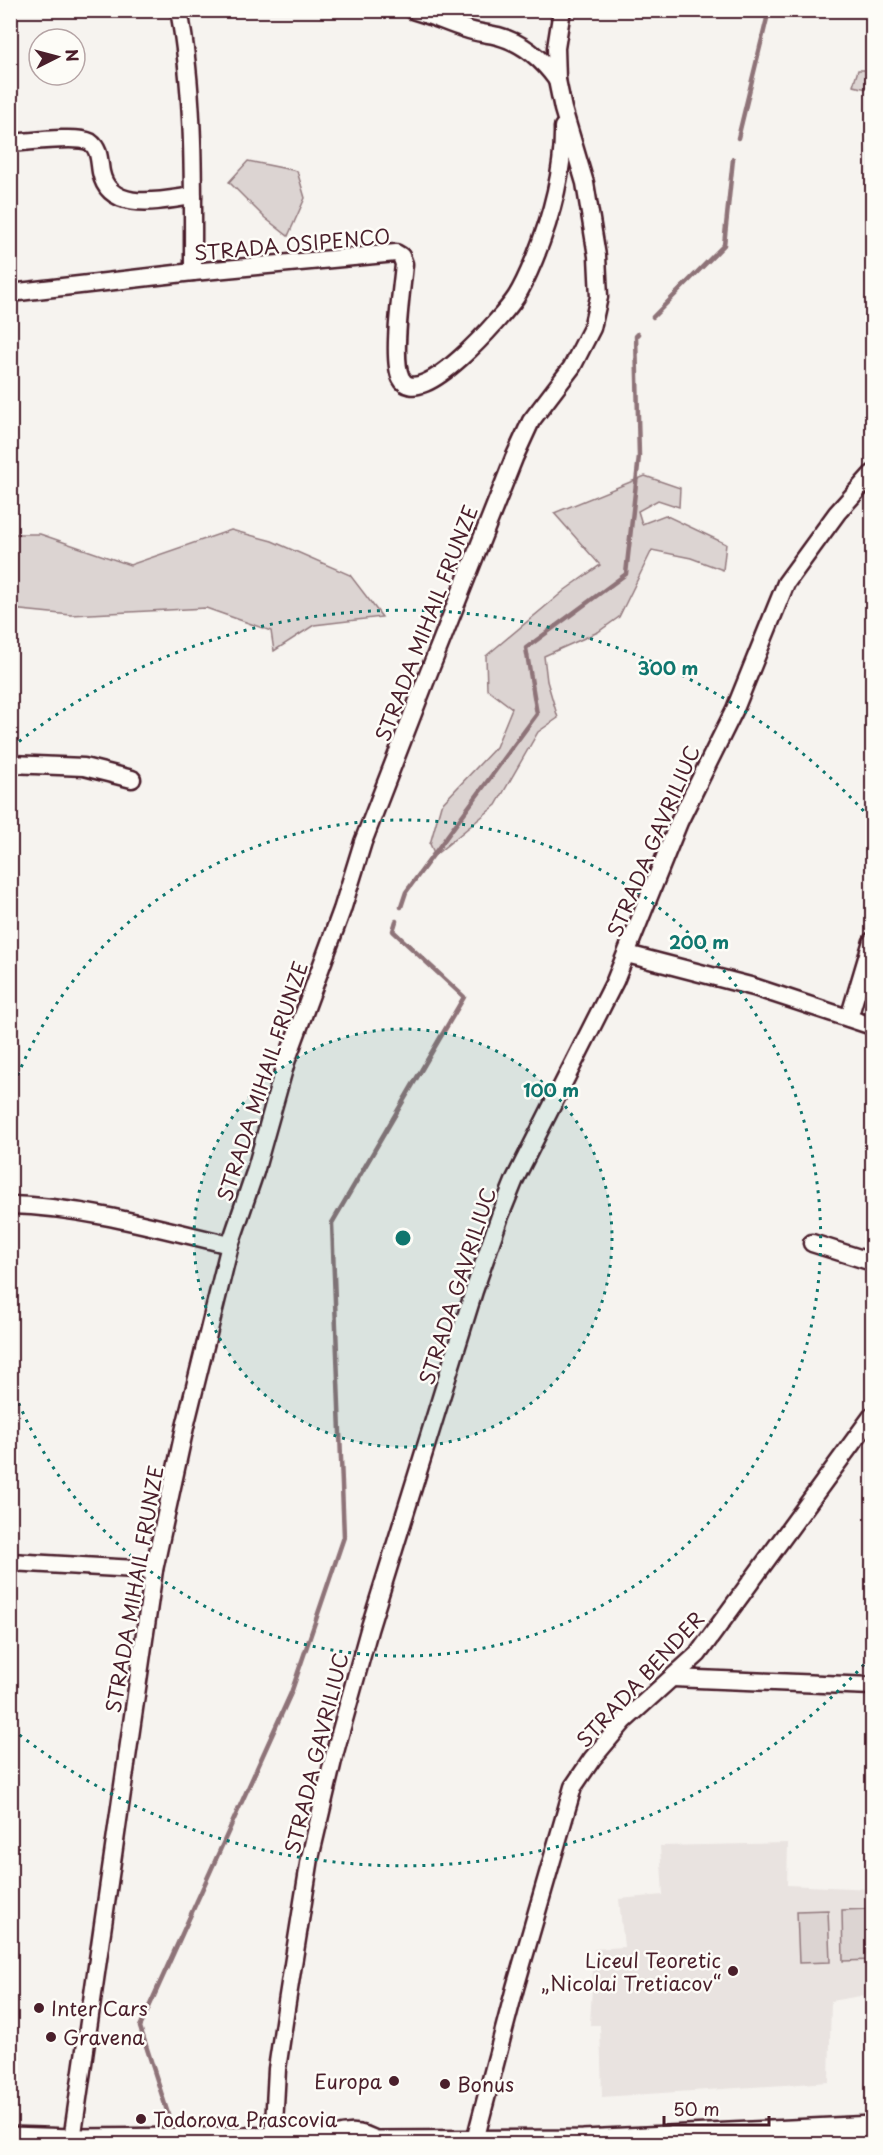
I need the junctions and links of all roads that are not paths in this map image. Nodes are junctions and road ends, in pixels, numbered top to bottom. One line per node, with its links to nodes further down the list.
1 (179, 10): 7 (street)
2 (412, 10): 4 (street)
3 (562, 10): 4 (street, STRADA MIHAIL FRUNZE)
4 (557, 81): 5 (street, STRADA MIHAIL FRUNZE)
5 (563, 109): 8 (street, STRADA OSIPENCO); 19 (street, STRADA MIHAIL FRUNZE)
6 (10, 143): 7 (street)
7 (193, 196): 8 (street)
8 (193, 272): 9 (street, STRADA OSIPENCO)
9 (10, 293)
10 (873, 474): 14 (street, STRADA GAVRILIUC)
11 (10, 764): 12 (street)
12 (132, 779)
13 (873, 941): 15 (street)
14 (627, 954): 15 (street); 30 (street, STRADA GAVRILIUC)
15 (849, 1018): 16 (street)
16 (873, 1026)
17 (10, 1206): 19 (street)
18 (812, 1243): 20 (street)
19 (230, 1245): 23 (street, STRADA MIHAIL FRUNZE)
20 (873, 1262)
21 (873, 1416): 24 (street, STRADA BENDER)
22 (10, 1562): 23 (street)
23 (154, 1570): 29 (street, STRADA MIHAIL FRUNZE)
24 (673, 1678): 25 (street); 34 (street, STRADA BENDER)
25 (873, 1686)
26 (873, 2127): 28 (main road)
27 (10, 2138): 29 (main road)
28 (792, 2138): 35 (main road)
29 (72, 2140): 32 (main road)
30 (273, 2141): 31 (main road); 32 (main road)
31 (328, 2141): 33 (main road)
32 (208, 2142)
33 (376, 2143): 34 (main road)
34 (474, 2143): 35 (main road)
35 (576, 2143)

